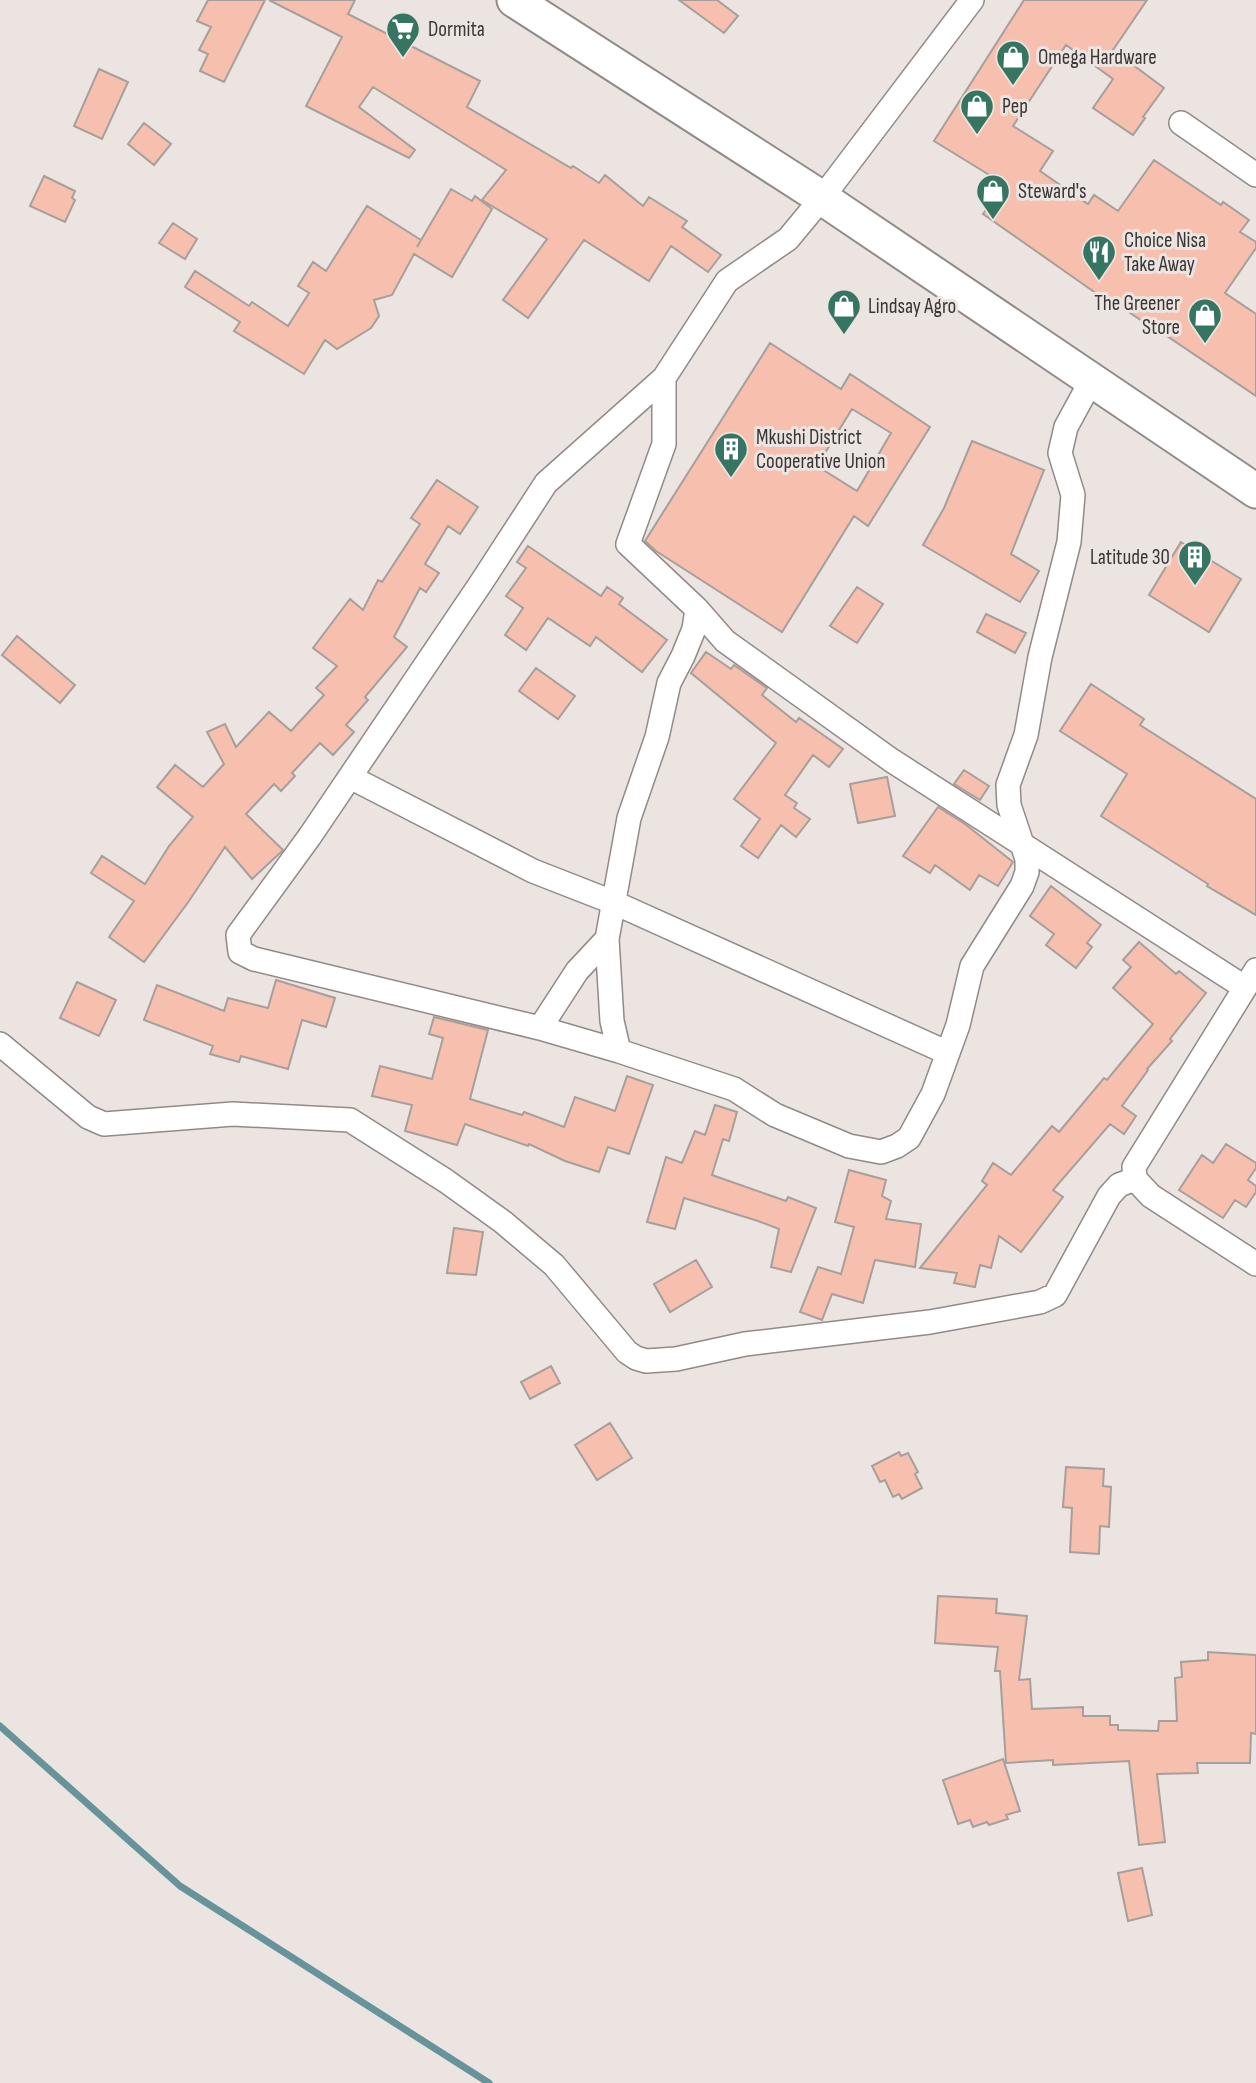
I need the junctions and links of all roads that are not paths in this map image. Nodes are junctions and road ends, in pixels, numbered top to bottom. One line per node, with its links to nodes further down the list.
1 (514, 0): 5 (main road)
2 (972, 0): 5 (street)
3 (1181, 123): 4 (street)
4 (1256, 175)
5 (822, 198): 6 (street); 7 (main road)
6 (664, 378): 9 (street); 10 (street)
7 (1091, 381): 8 (main road); 11 (street)
8 (1256, 491)
9 (697, 610): 11 (street); 12 (street)
10 (350, 777): 12 (street); 15 (street)
11 (1023, 844): 14 (street); 18 (street)
12 (615, 903): 13 (street); 18 (street)
13 (607, 939): 15 (street); 17 (street)
14 (1250, 978): 19 (street)
15 (540, 1028): 17 (street)
16 (0, 1044): 19 (street)
17 (619, 1051): 18 (street)
18 (948, 1053)
19 (1135, 1179): 20 (street)
20 (1256, 1264)

